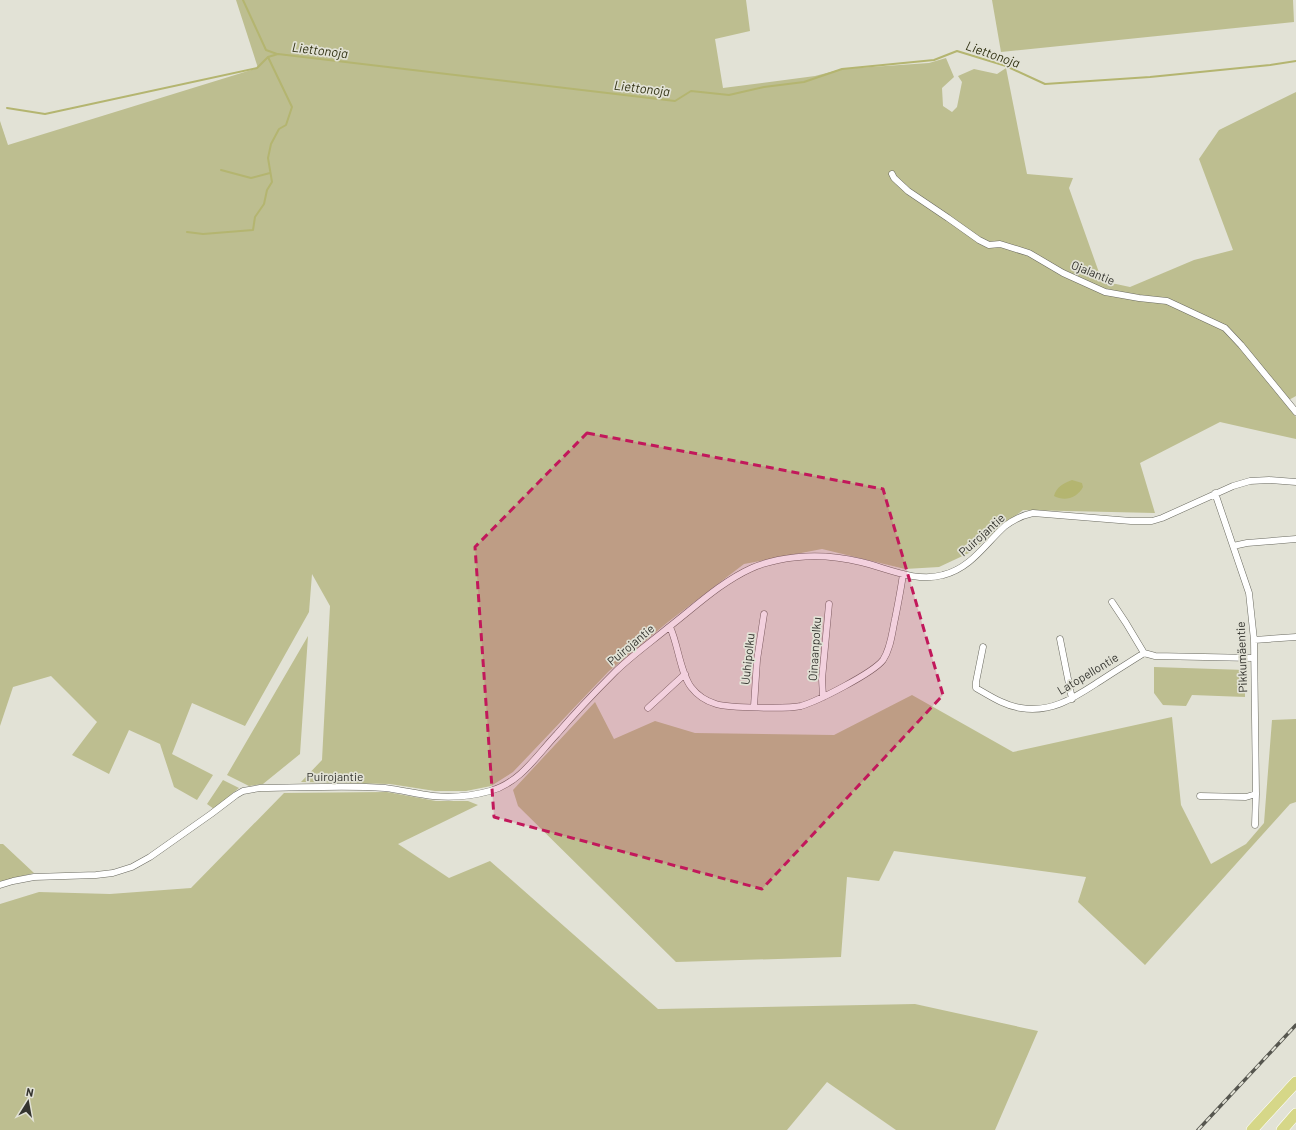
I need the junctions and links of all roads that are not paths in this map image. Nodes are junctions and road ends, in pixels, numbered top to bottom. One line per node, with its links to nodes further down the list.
1 (892, 174): 2 (street, Ojalantie)
2 (1296, 412)
3 (1296, 482): 4 (street, Puirojantie)
4 (1215, 493): 6 (street, Pikkumäentie); 7 (street, Puirojantie)
5 (1296, 539): 6 (street)
6 (1233, 546): 14 (street, Pikkumäentie)
7 (903, 574): 11 (street, Puirojantie); 19 (street)
8 (1112, 602): 16 (street)
9 (829, 604): 19 (street, Oinaanpolku)
10 (764, 614): 21 (street, Uuhipolku)
11 (670, 627): 18 (street); 26 (street, Puirojantie)
12 (1296, 637): 14 (street)
13 (1060, 639): 20 (street)
14 (1254, 640): 17 (street, Pikkumäentie)
15 (983, 647): 20 (street, Latopellontie)
16 (1144, 653): 17 (street); 20 (street, Latopellontie)
17 (1253, 658): 23 (street, Pikkumäentie)
18 (685, 674): 21 (street); 22 (street)
19 (823, 697): 21 (street)
20 (1072, 699)
21 (754, 706)
22 (648, 708)
23 (1256, 794): 24 (street); 25 (street, Pikkumäentie)
24 (1200, 796)
25 (1255, 825)
26 (0, 885)
27 (1296, 1082): 29 (highway)
28 (1296, 1114): 30 (highway)
29 (1252, 1130)
30 (1282, 1130)

